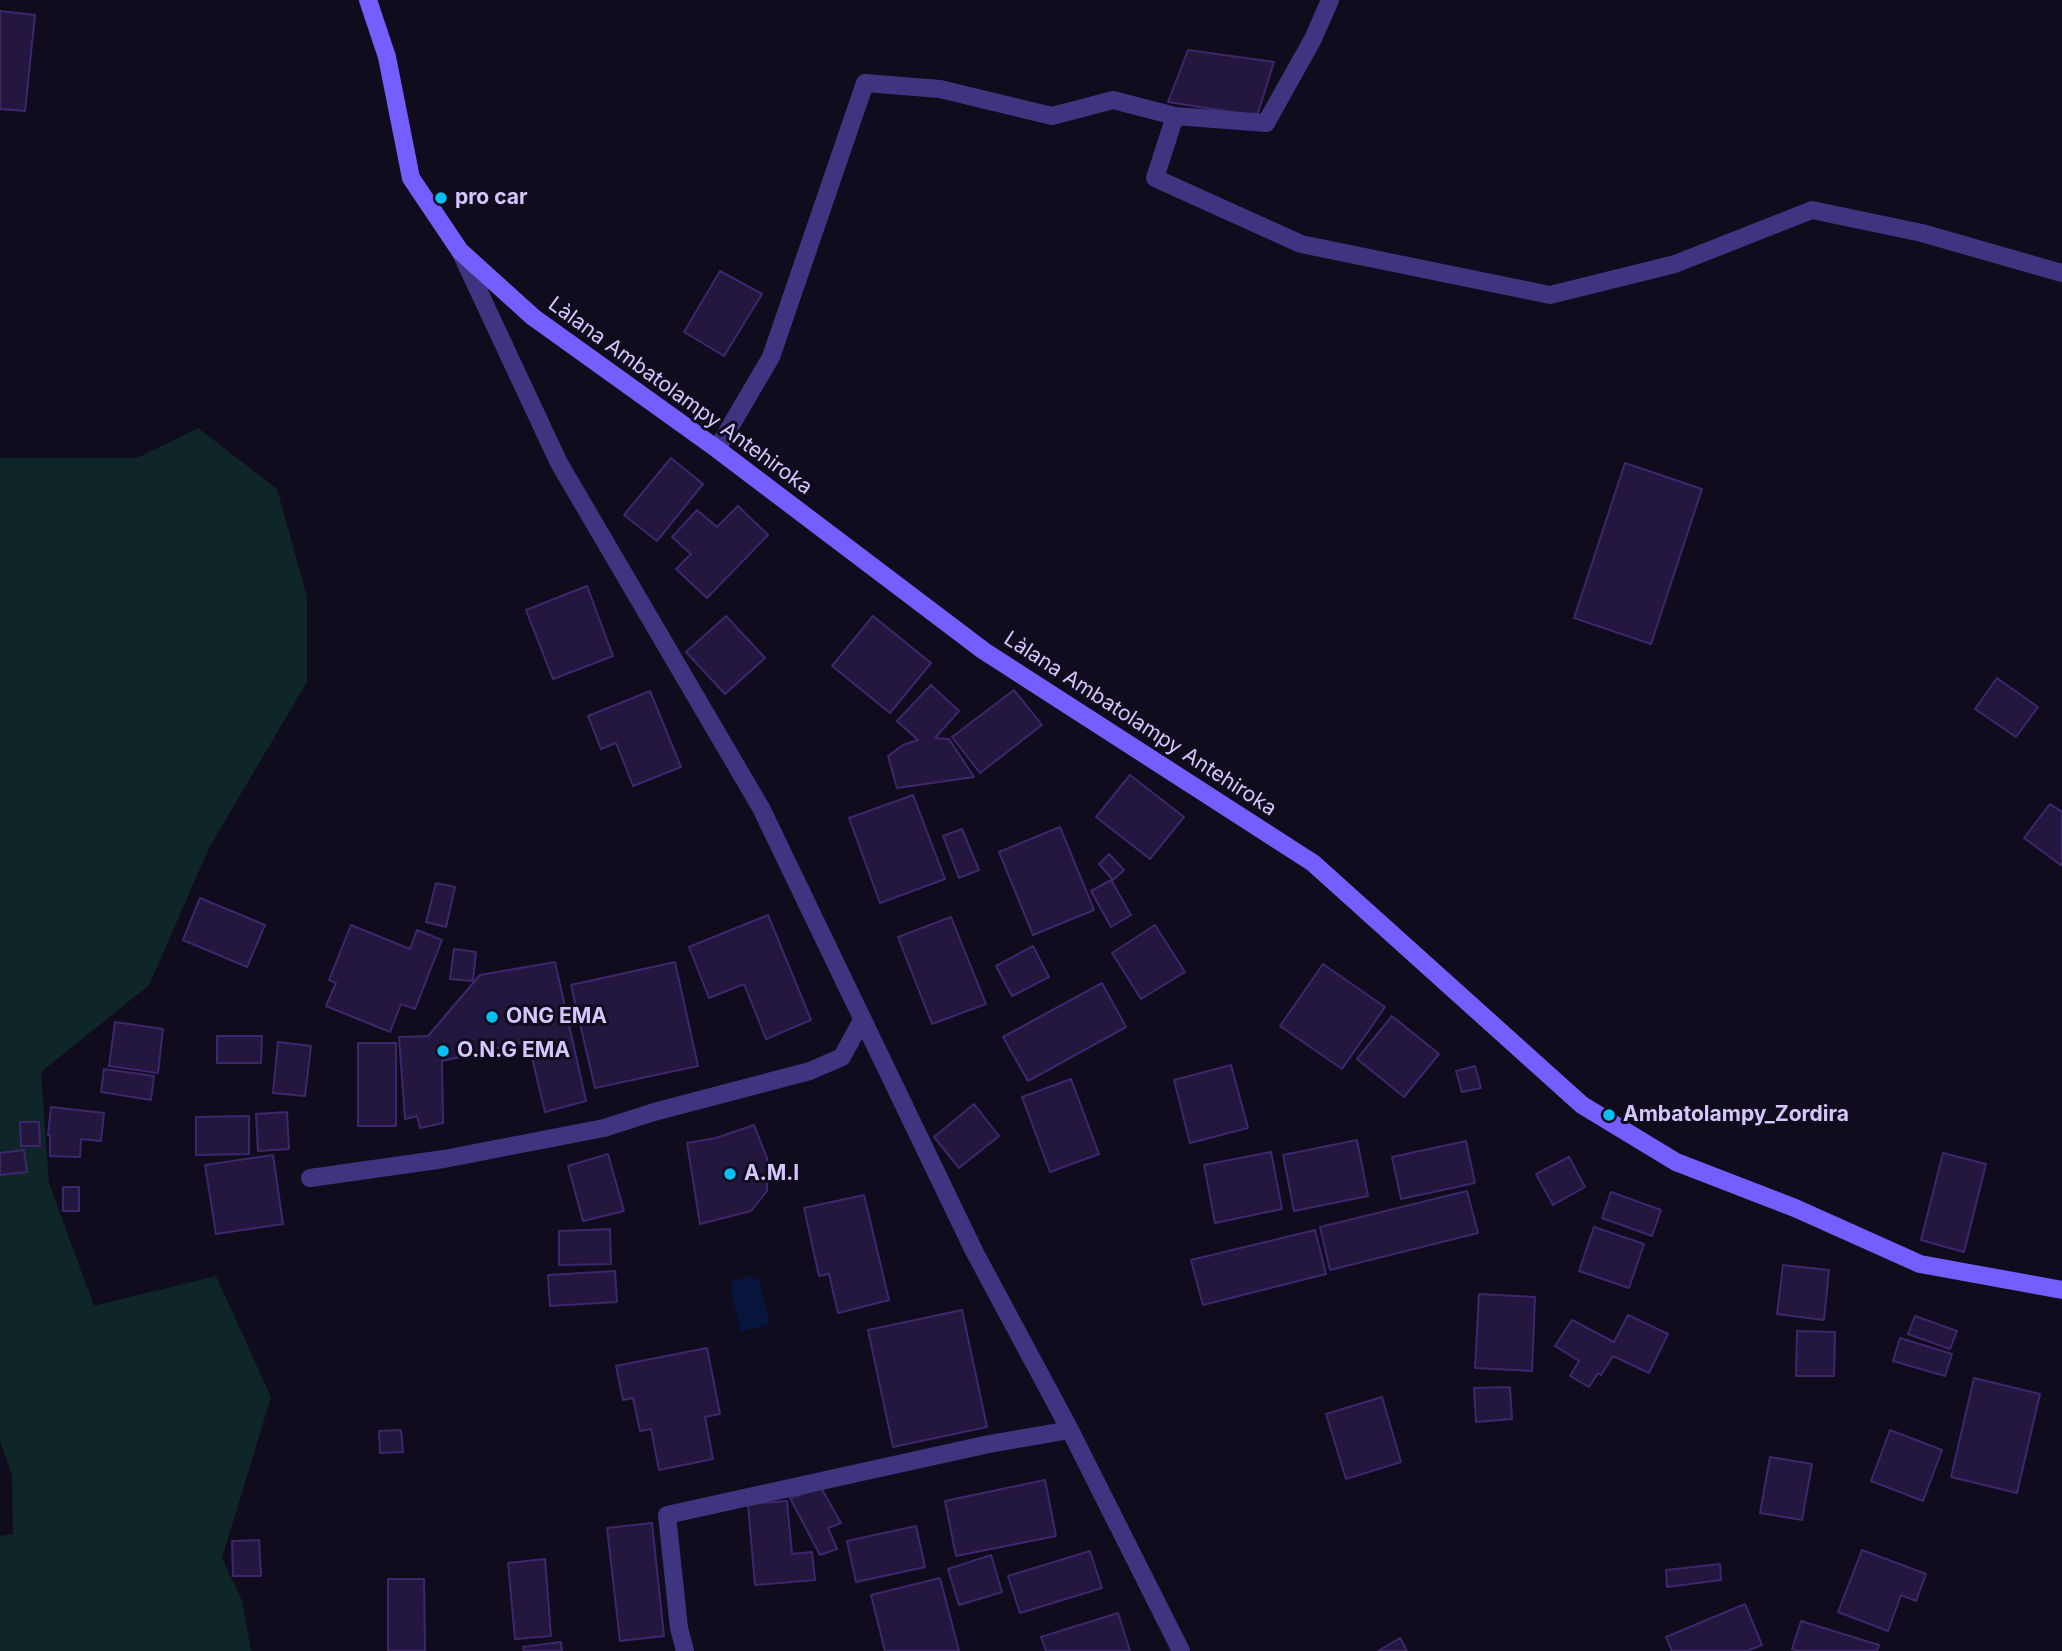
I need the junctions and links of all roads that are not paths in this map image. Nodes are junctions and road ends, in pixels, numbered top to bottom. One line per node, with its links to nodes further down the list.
1 (368, 0): 4 (street, Làlana Ambatolampy Antehiroka)
2 (1330, 0): 3 (street)
3 (1175, 116): 5 (street); 6 (street)
4 (460, 251): 6 (street, Làlana Ambatolampy Antehiroka); 7 (street)
5 (2062, 273)
6 (717, 449): 9 (street, Làlana Ambatolampy Antehiroka)
7 (862, 1020): 8 (street); 10 (street)
8 (310, 1178)
9 (2062, 1290)
10 (1070, 1430): 11 (street); 12 (street)
11 (685, 1651)
12 (1181, 1651)

